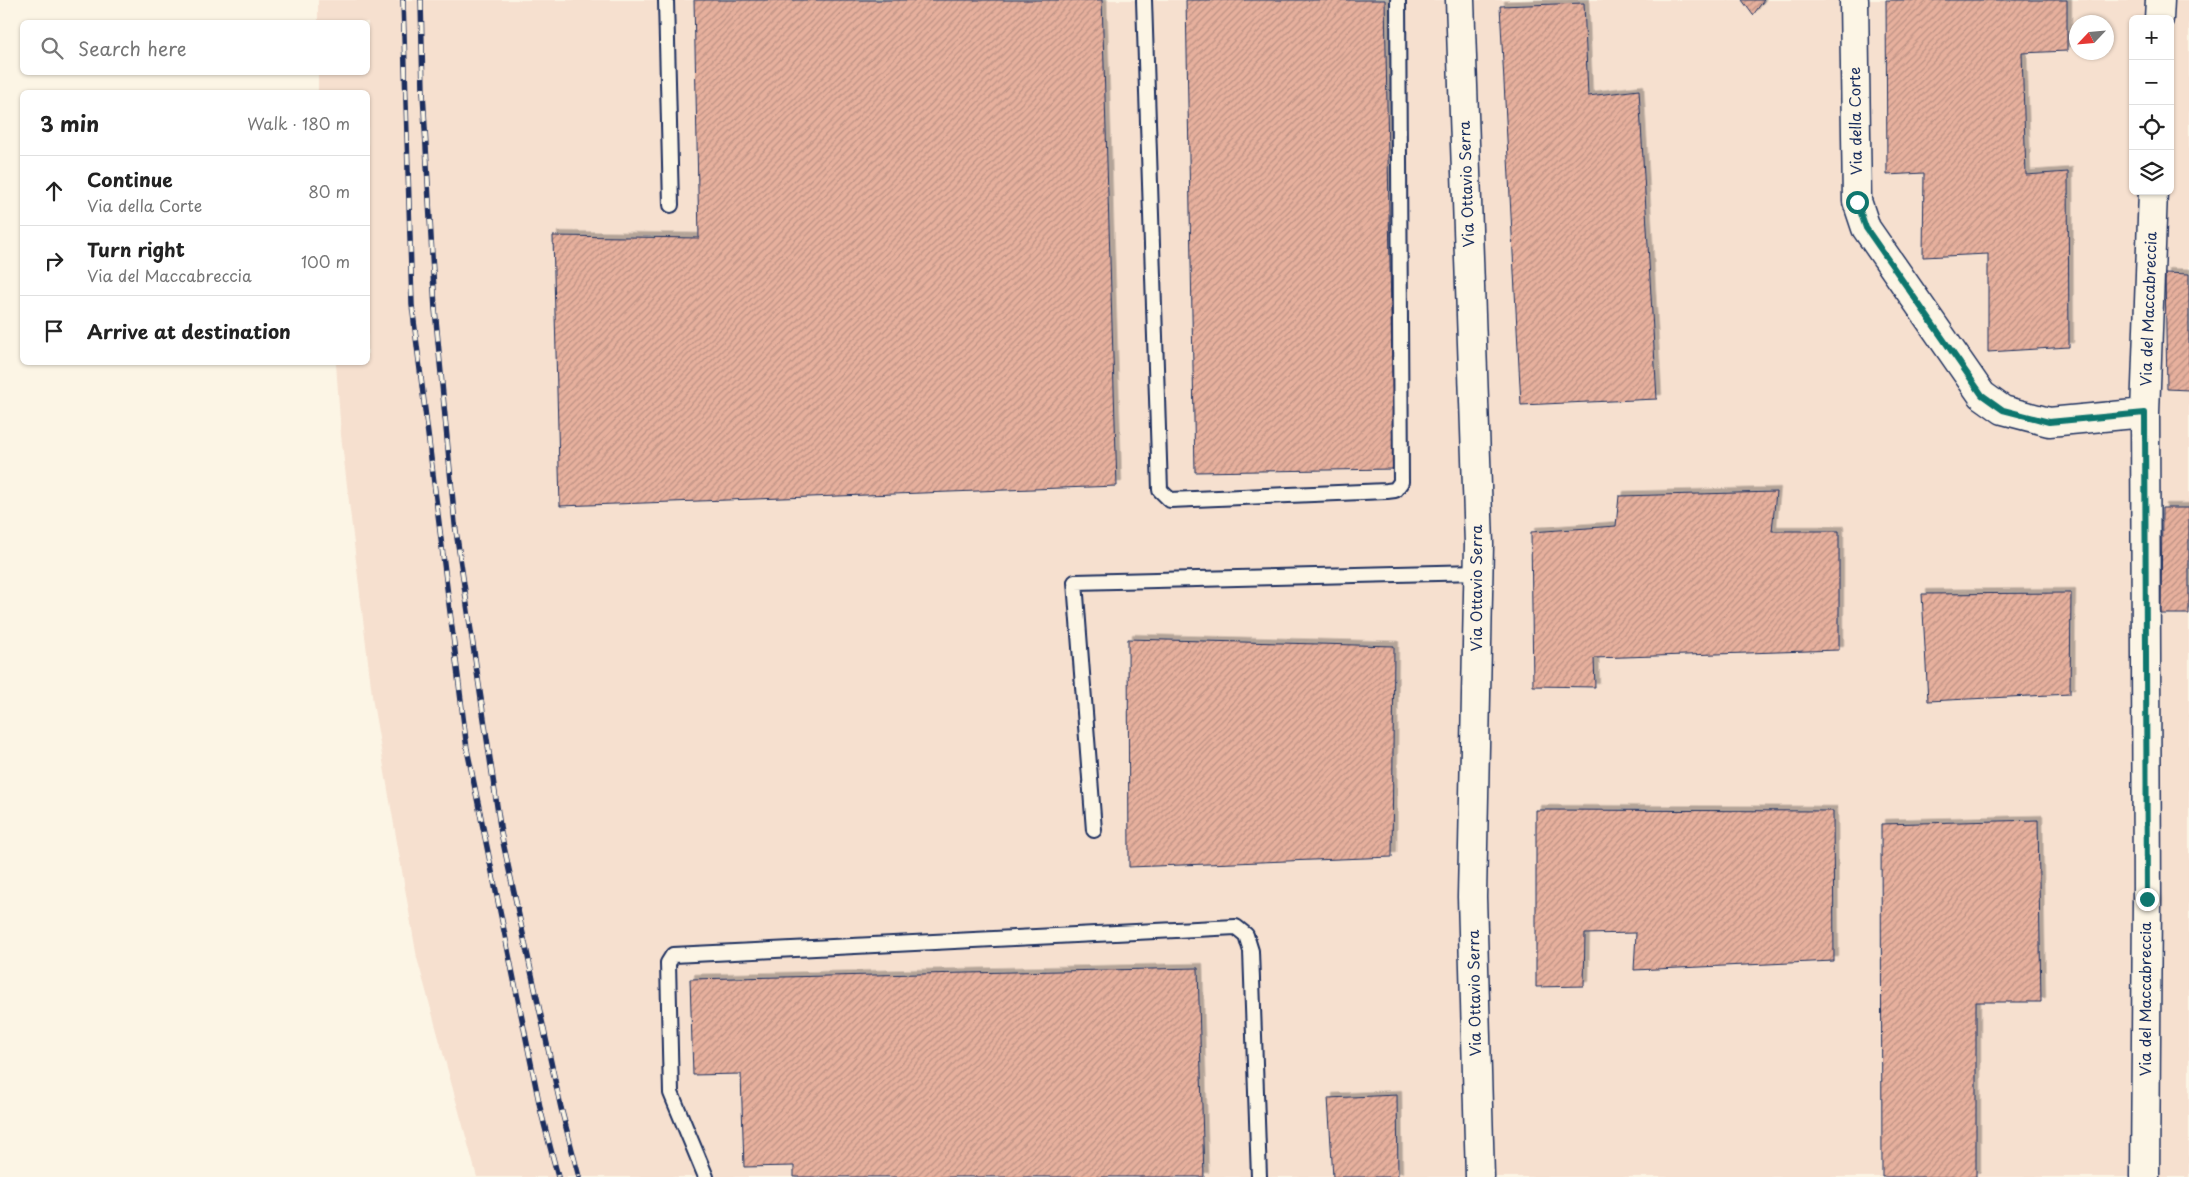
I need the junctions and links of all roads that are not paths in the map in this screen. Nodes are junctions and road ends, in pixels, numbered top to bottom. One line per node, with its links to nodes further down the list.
1 (666, 0): 9 (lane)
2 (1144, 0): 3 (lane)
3 (1398, 0)
4 (1460, 0): 11 (street, Via Ottavio Serra)
5 (1854, 0): 10 (street, Via della Corte)
6 (2160, 0): 7 (street)
7 (2159, 15)
8 (2153, 195): 10 (street, Via del Maccabreccia)
9 (671, 205)
10 (2145, 413): 16 (street, Via del Maccabreccia)
11 (1478, 572): 12 (lane); 15 (street, Via Ottavio Serra)
12 (1094, 830)
13 (706, 1177): 14 (lane)
14 (1259, 1177)
15 (1480, 1177)
16 (2145, 1177)

